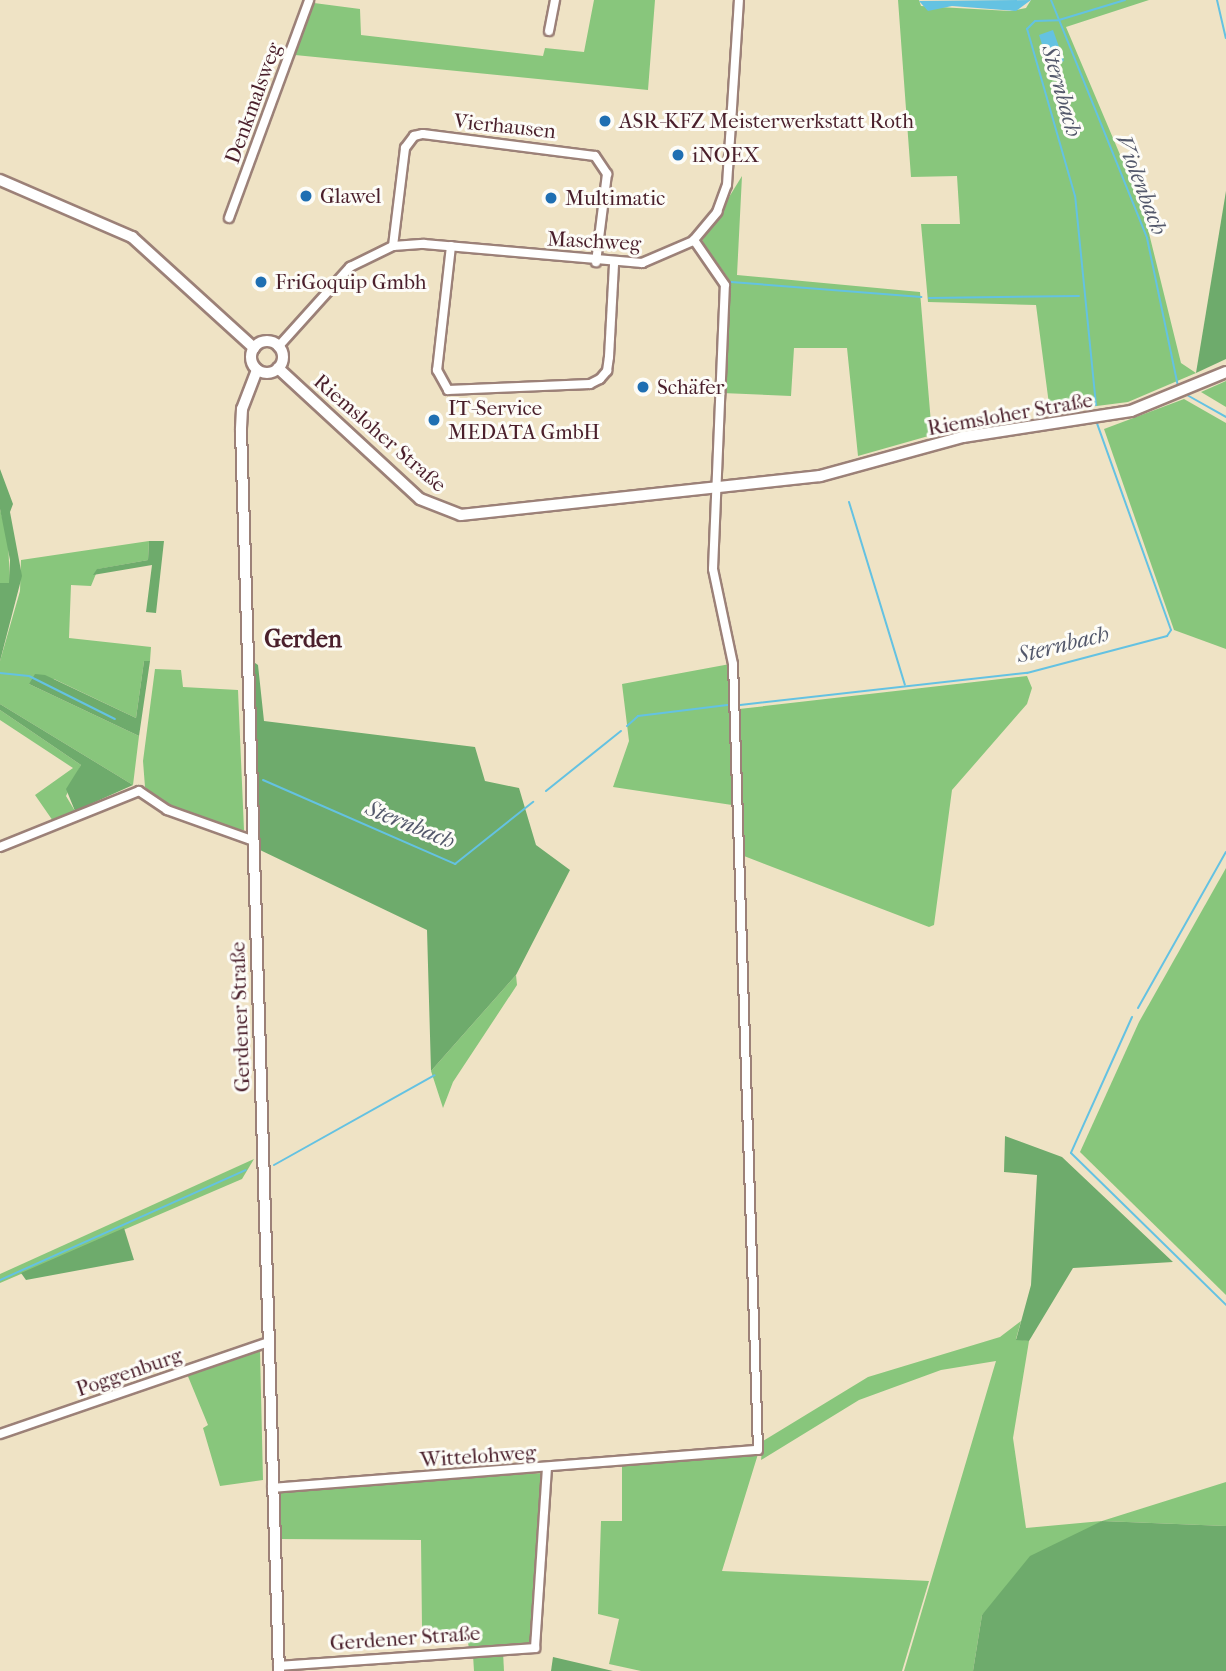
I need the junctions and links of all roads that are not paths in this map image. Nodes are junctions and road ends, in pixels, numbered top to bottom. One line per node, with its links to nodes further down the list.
1 (309, 0): 6 (street, Denkmalsweg)
2 (555, 0): 4 (street)
3 (739, 0): 7 (street, Maschweg)
4 (549, 31)
5 (0, 180): 13 (main road)
6 (229, 218)
7 (694, 240): 11 (street, Maschweg); 17 (street)
8 (393, 246): 9 (street, Maschweg); 10 (street, Vierhausen); 12 (street, Maschweg)
9 (451, 246): 10 (street, Maschweg); 11 (street)
10 (596, 262): 11 (street, Maschweg)
11 (614, 264)
12 (278, 347): 13 (main road); 14 (main road)
13 (254, 348): 15 (main road)
14 (278, 368): 15 (main road); 17 (main road, Riemsloher Straße)
15 (257, 370): 18 (main road, Gerdener Straße)
16 (1226, 372): 17 (main road, Riemsloher Straße)
17 (713, 491): 22 (street)
18 (254, 841): 19 (street); 20 (main road, Gerdener Straße)
19 (0, 848)
20 (268, 1342): 21 (street, Poggenburg); 23 (main road, Gerdener Straße)
21 (0, 1434)
22 (547, 1468): 23 (street, Wittelohweg); 24 (street, Wittelohweg)
23 (272, 1488): 25 (main road, Gerdener Straße)
24 (534, 1648): 25 (street, Gerdener Straße)
25 (278, 1668)

